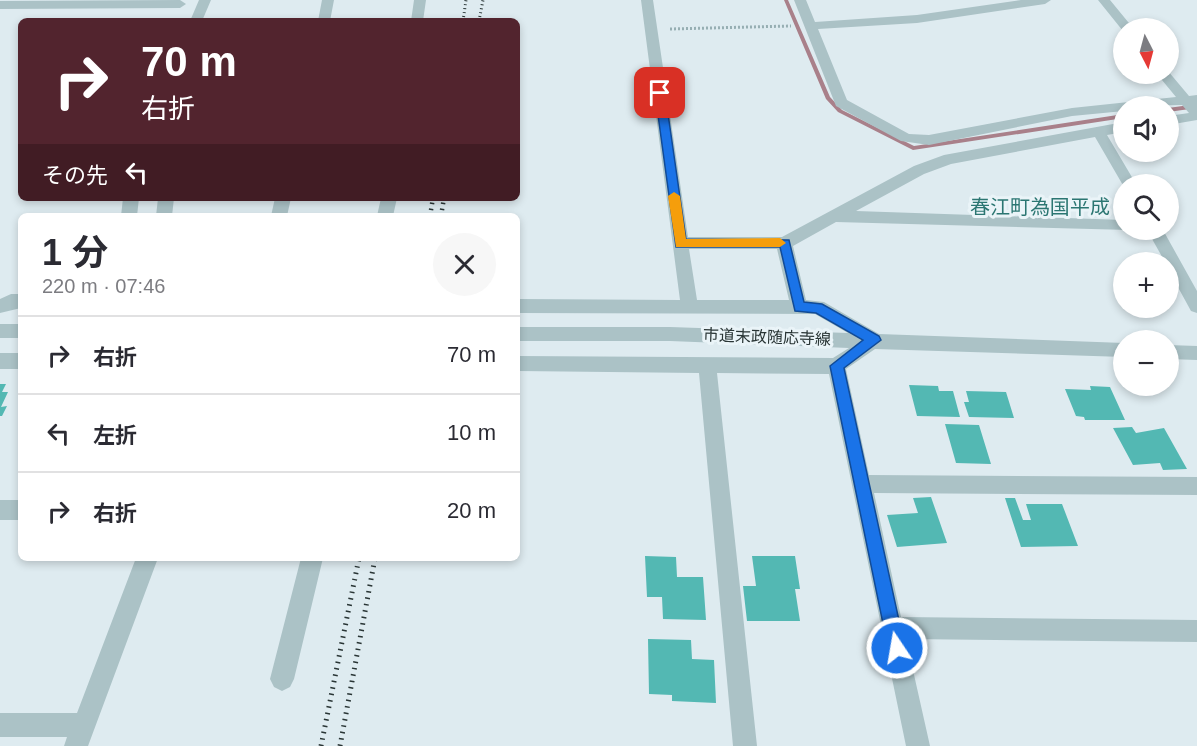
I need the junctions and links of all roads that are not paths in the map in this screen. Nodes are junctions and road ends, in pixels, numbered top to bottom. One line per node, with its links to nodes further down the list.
1 (205, 0): 11 (street)
2 (328, 0): 12 (street)
3 (420, 0): 13 (street)
4 (647, 0): 26 (street)
5 (800, 0): 15 (street)
6 (1045, 0): 15 (street)
7 (1104, 0): 14 (street)
8 (181, 2): 9 (street); 10 (street)
9 (0, 5)
10 (174, 18)
11 (197, 18)
12 (325, 18)
13 (417, 18)
14 (1119, 18)
15 (810, 26): 17 (street)
16 (1175, 84): 17 (street)
17 (1192, 99): 18 (street)
18 (1197, 115): 19 (street)
19 (1179, 118)
20 (1113, 128): 21 (street)
21 (1098, 130): 22 (street); 23 (street)
22 (1123, 174)
23 (834, 216): 24 (street); 27 (street)
24 (1113, 226)
25 (1161, 240): 32 (street)
26 (681, 243): 27 (street); 29 (street)
27 (784, 243): 33 (street)
28 (18, 301): 30 (street)
29 (689, 305): 31 (street); 33 (street)
30 (0, 306)
31 (520, 306)
32 (1197, 306)
33 (799, 307): 37 (street)
34 (0, 331): 35 (street)
35 (18, 331)
36 (520, 334): 37 (street, 市道末政随応寺線)
37 (874, 340): 38 (street, 市道末政随応寺線); 45 (street)
38 (1113, 350)
39 (1179, 352): 40 (street)
40 (1197, 353)
41 (0, 361): 42 (street)
42 (18, 361)
43 (520, 364): 44 (street)
44 (707, 365): 45 (street); 57 (street)
45 (836, 366): 46 (street)
46 (862, 483): 47 (street); 52 (street)
47 (1197, 486)
48 (0, 510): 49 (street)
49 (18, 510)
50 (146, 561): 56 (street)
51 (311, 561): 54 (street)
52 (893, 628): 53 (street); 58 (street)
53 (1197, 631)
54 (282, 679)
55 (0, 725): 56 (street)
56 (80, 735)
57 (745, 746)
58 (918, 746)

